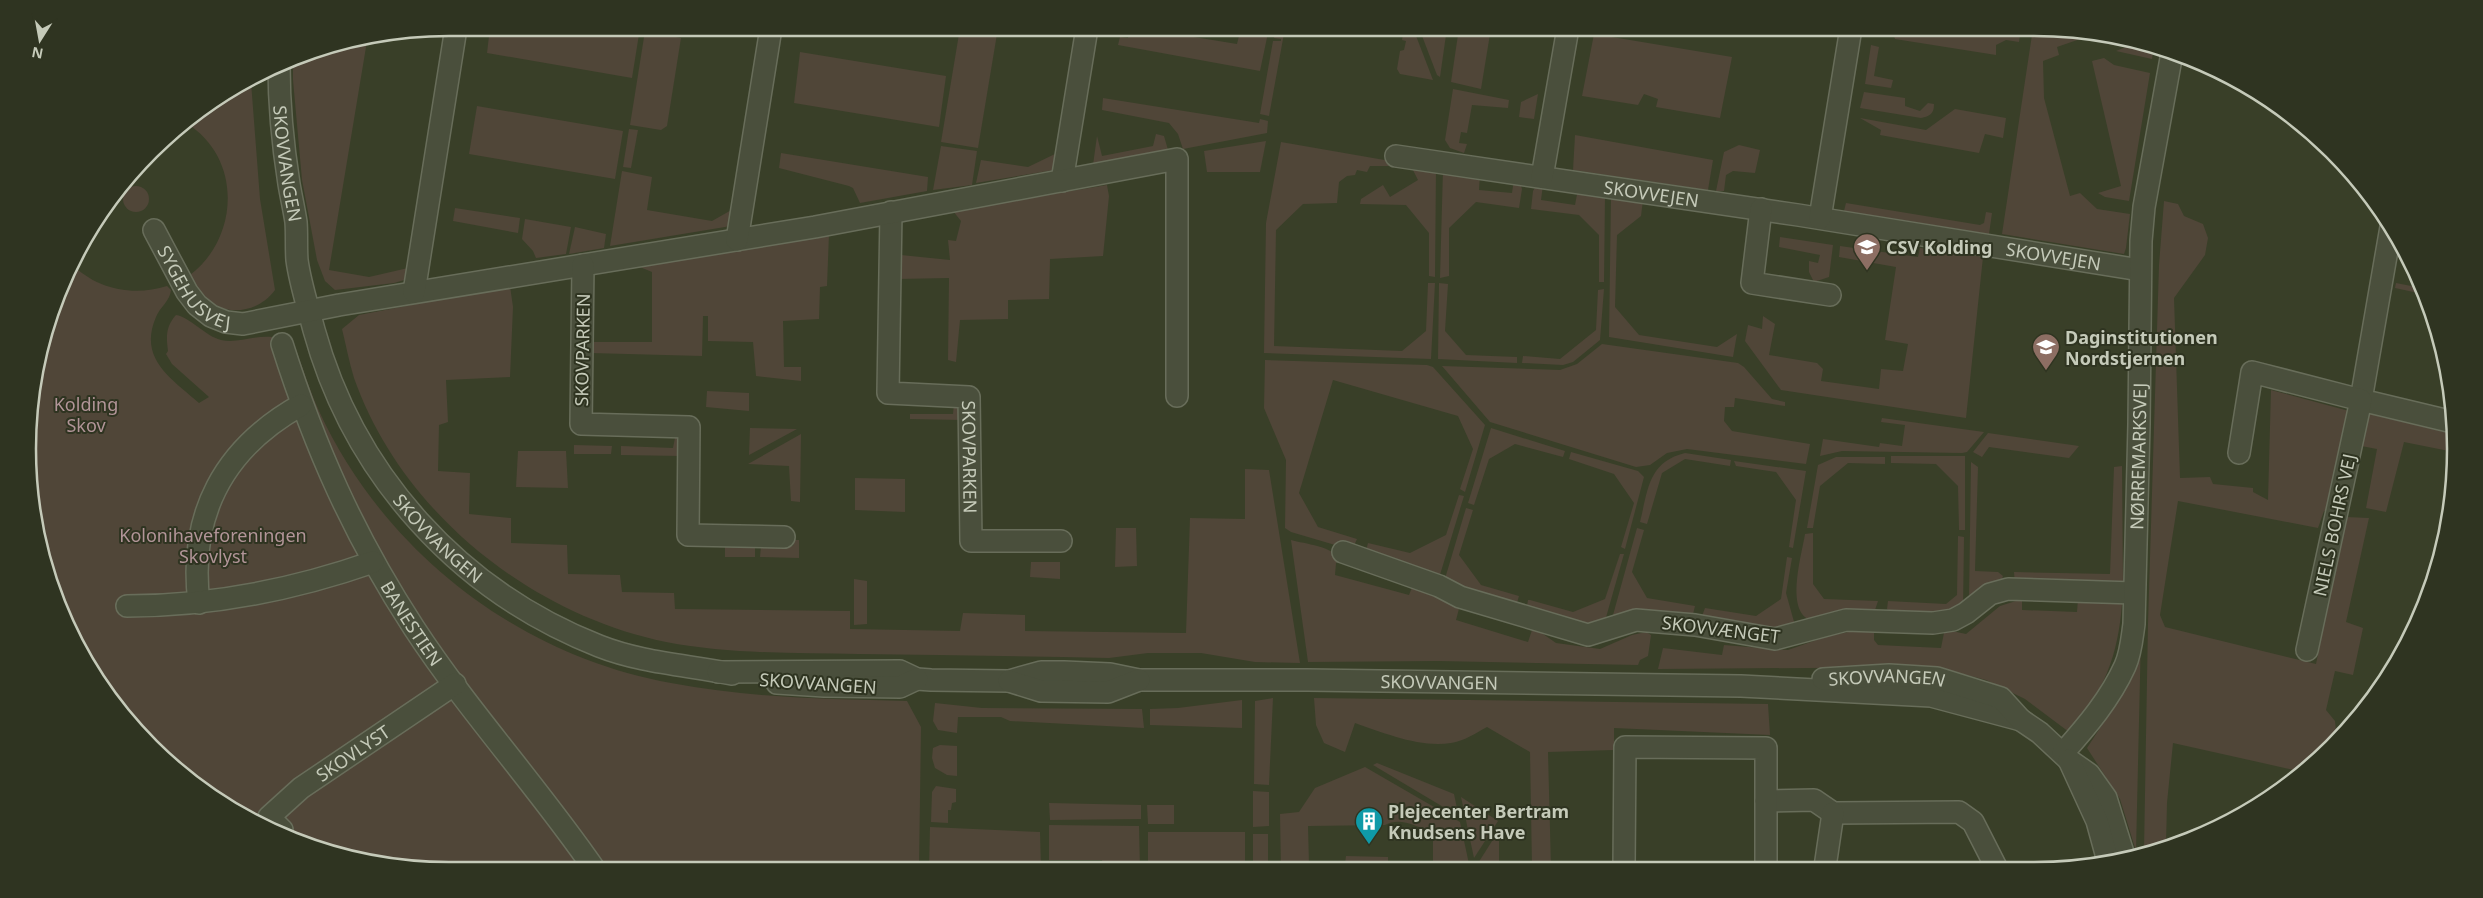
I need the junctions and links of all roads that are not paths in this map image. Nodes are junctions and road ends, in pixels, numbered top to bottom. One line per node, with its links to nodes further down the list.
1 (455, 36): 21 (street)
2 (770, 36): 17 (street)
3 (1086, 36): 11 (street)
4 (1567, 36): 10 (street)
5 (1850, 36): 14 (street)
6 (2171, 60): 20 (street, NØRREMARKSVEJ)
7 (280, 73): 18 (street, SKOVVANGEN)
8 (265, 80): 18 (street, SKOVVANGEN)
9 (1396, 156): 10 (street, SKOVVEJEN)
10 (1542, 177): 12 (street, SKOVVEJEN)
11 (1062, 182): 13 (street, SKOVPARKEN); 25 (street, SKOVPARKEN)
12 (1760, 209): 14 (street, SKOVVEJEN); 22 (street)
13 (891, 212): 17 (street, SKOVPARKEN); 31 (street, SKOVPARKEN)
14 (1820, 218): 20 (street, SKOVVEJEN)
15 (154, 230): 23 (street, SYGEHUSVEJ)
16 (2389, 239): 26 (street, NIELS BOHRS VEJ)
17 (737, 240): 19 (street, SKOVPARKEN)
18 (298, 261): 23 (street, SKOVVANGEN)
19 (583, 265): 21 (street, SKOVPARKEN); 30 (street, SKOVPARKEN)
20 (2140, 270): 34 (street, NØRREMARKSVEJ)
21 (414, 292): 23 (street, SKOVPARKEN)
22 (1830, 295)
23 (308, 310): 39 (street, SKOVVANGEN)
24 (282, 344): 27 (street, BANESTIEN)
25 (1177, 396)
26 (2361, 400): 28 (street); 29 (street); 37 (street, NIELS BOHRS VEJ)
27 (301, 405): 33 (street, BANESTIEN); 35 (street)
28 (2446, 420)
29 (2239, 453)
30 (784, 537)
31 (1061, 541)
32 (1343, 552): 34 (street, SKOVVÆNGET)
33 (373, 562): 35 (street); 38 (street, BANESTIEN)
34 (2134, 593): 39 (street, NØRREMARKSVEJ)
35 (199, 603): 36 (street)
36 (127, 606)
37 (2306, 650)
38 (455, 684): 42 (street, SKOVLYST); 45 (street, BANESTIEN)
39 (2066, 757): 43 (street, SKOVVANGEN); 44 (street, SKOVVANGEN)
40 (1766, 801): 41 (street); 46 (street); 47 (street)
41 (1833, 812): 48 (street); 49 (street)
42 (275, 823)
43 (2123, 852)
44 (2106, 855)
45 (589, 862)
46 (1624, 862)
47 (1766, 862)
48 (1826, 862)
49 (1993, 862)

